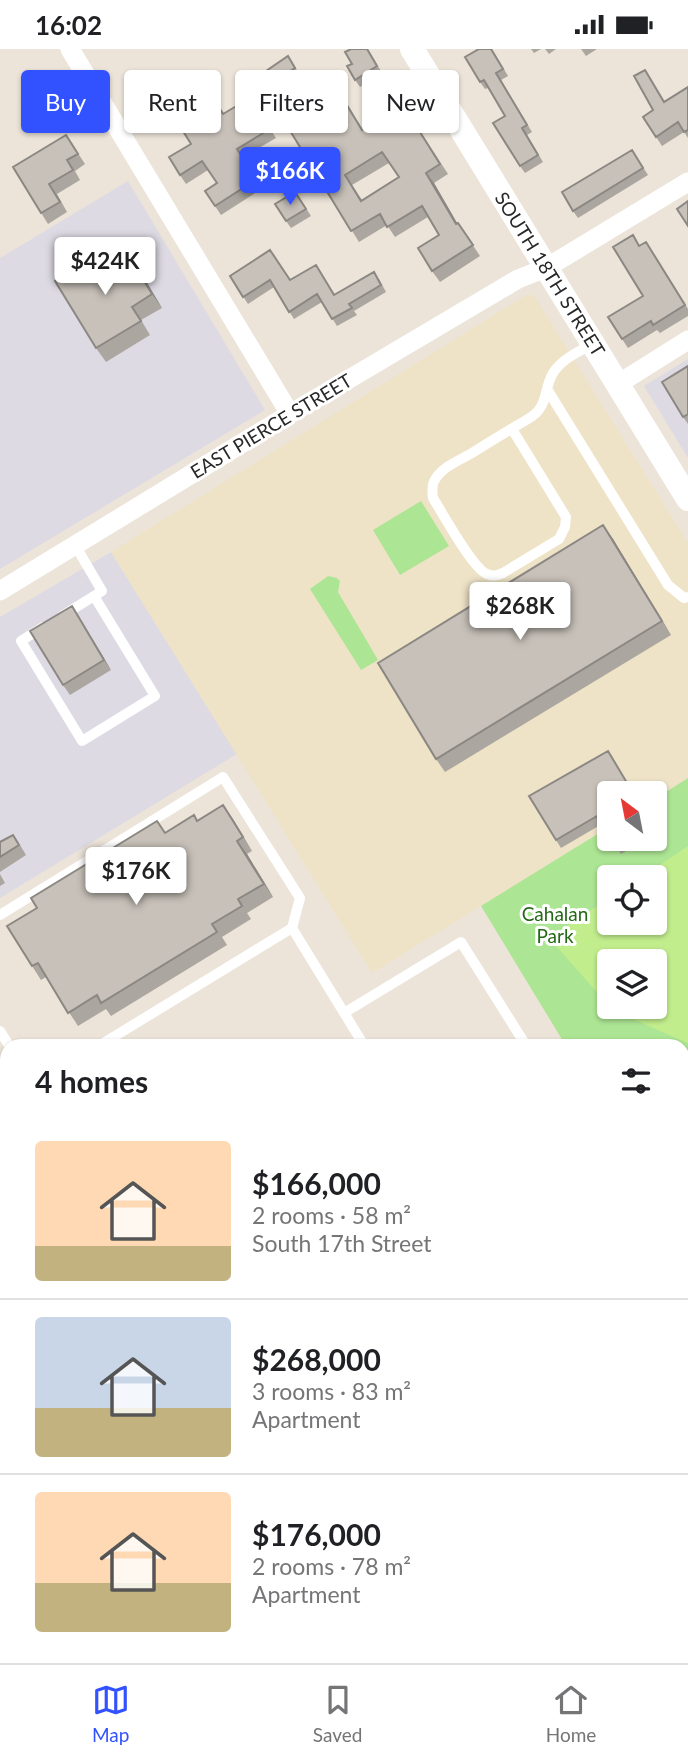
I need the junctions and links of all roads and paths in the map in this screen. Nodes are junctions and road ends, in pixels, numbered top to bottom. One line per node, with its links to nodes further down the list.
1 (69, 49): 9 (street)
2 (417, 51): 4 (street, SOUTH 18TH STREET)
3 (688, 182): 4 (street, EAST PIERCE STREET)
4 (546, 268): 6 (street, SOUTH 18TH STREET); 9 (street, EAST PIERCE STREET)
5 (688, 341): 7 (street)
6 (593, 343): 7 (street, SOUTH 18TH STREET); 8 (lane)
7 (618, 384): 11 (street, SOUTH 18TH STREET)
8 (547, 389): 10 (lane); 15 (lane)
9 (290, 414): 12 (street, EAST PIERCE STREET)
10 (512, 429): 10 (lane)
11 (688, 499)
12 (75, 545): 13 (street, EAST PIERCE STREET); 14 (lane)
13 (0, 591)
14 (94, 596): 14 (lane)
15 (688, 597)
16 (0, 915): 17 (lane)
17 (292, 928): 18 (lane); 19 (lane)
18 (344, 1013): 20 (lane); 21 (lane)
19 (110, 1039)
20 (360, 1039)
21 (522, 1039)

